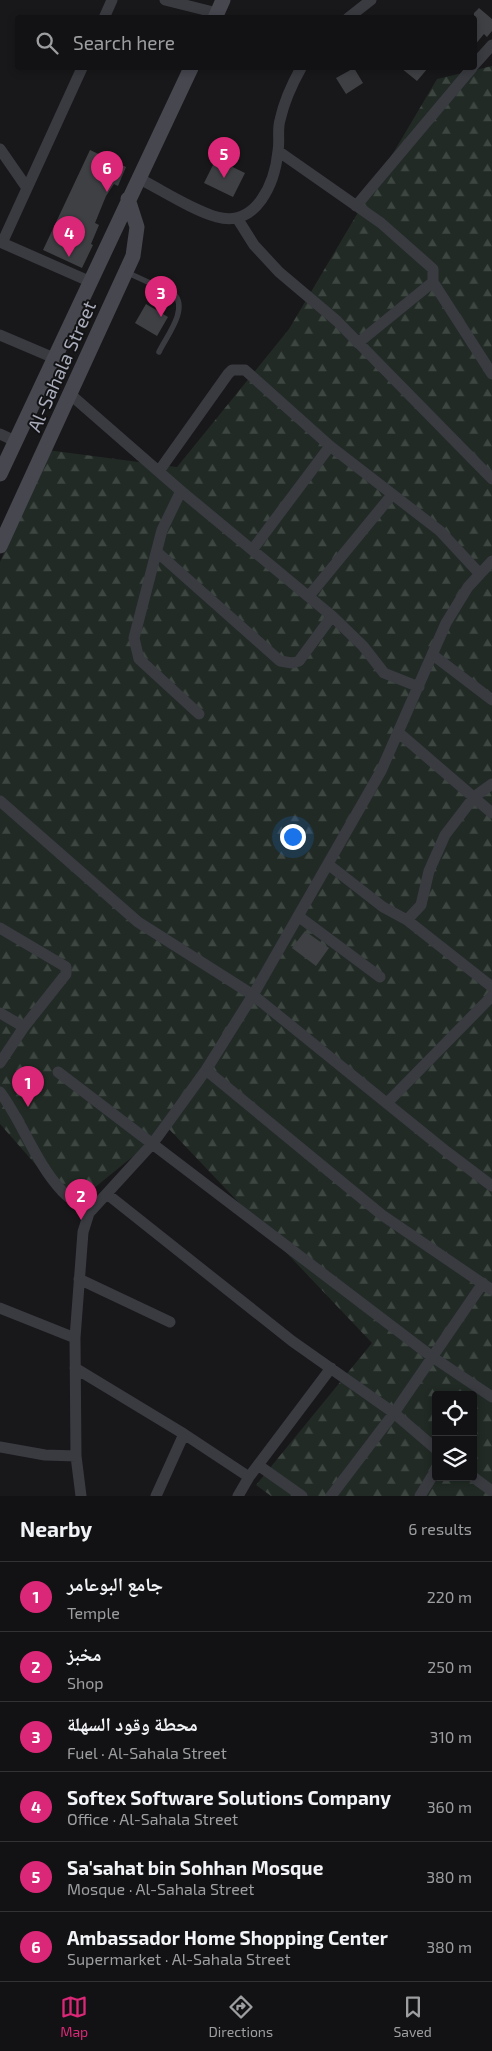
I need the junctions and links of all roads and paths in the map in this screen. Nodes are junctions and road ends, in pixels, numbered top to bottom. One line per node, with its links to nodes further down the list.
1 (112, 0): 5 (street)
2 (165, 0): 4 (street)
3 (371, 0): 6 (street)
4 (219, 10)
5 (105, 15)
6 (352, 15)
7 (492, 45): 8 (street)
8 (477, 62)
9 (81, 70): 16 (street)
10 (190, 70): 15 (main road, Al-Sahala Street)
11 (301, 70): 14 (street)
12 (470, 70): 18 (street)
13 (0, 149): 16 (street)
14 (278, 152): 18 (street); 19 (street)
15 (138, 178): 17 (main road, Al-Sahala Street); 19 (street)
16 (27, 188): 20 (street)
17 (128, 200): 21 (main road, Al-Sahala Street); 22 (main road, Al-Sahala Street)
18 (356, 206): 23 (street)
19 (237, 218): 25 (street)
20 (1, 242): 22 (street)
21 (126, 272): 26 (lane); 29 (main road, Al-Sahala Street)
22 (91, 282): 27 (main road, Al-Sahala Street)
23 (434, 282): 25 (street); 28 (street)
24 (0, 334): 27 (street)
25 (358, 343): 35 (street)
26 (158, 352)
27 (54, 358): 31 (main road, Al-Sahala Street)
28 (492, 374)
29 (71, 394): 33 (street); 38 (main road, Al-Sahala Street)
30 (0, 434): 31 (street)
31 (15, 441): 34 (main road, Al-Sahala Street)
32 (330, 446): 33 (street); 37 (street); 39 (street)
33 (158, 471): 36 (street)
34 (0, 474)
35 (492, 479)
36 (181, 490): 39 (street); 40 (street)
37 (391, 496): 42 (street); 43 (street)
38 (0, 546)
39 (253, 550): 43 (street)
40 (157, 552): 44 (street); 48 (street)
41 (492, 561): 42 (street)
42 (480, 574): 45 (street)
43 (309, 596): 44 (street)
44 (332, 616): 46 (street)
45 (433, 654): 46 (street); 47 (street)
46 (419, 688): 49 (street)
47 (492, 700)
48 (199, 714)
49 (399, 733): 51 (street); 54 (street)
50 (492, 784): 51 (street)
51 (474, 798): 53 (street); 56 (street)
52 (0, 801): 59 (street)
53 (492, 813)
54 (329, 865): 55 (street); 56 (street)
55 (298, 916): 58 (street); 59 (street)
56 (407, 920): 60 (street)
57 (0, 928): 62 (street)
58 (380, 977)
59 (254, 995): 64 (street); 67 (street)
60 (491, 996): 67 (street)
61 (0, 1014): 62 (street)
62 (24, 1027): 63 (street)
63 (0, 1063)
64 (206, 1070): 68 (street); 73 (street)
65 (58, 1072): 68 (street)
66 (0, 1092): 71 (street)
67 (387, 1103): 69 (street)
68 (153, 1143): 70 (street); 77 (street)
69 (492, 1186)
70 (107, 1194): 71 (street); 79 (street)
71 (89, 1213): 72 (street)
72 (79, 1279): 75 (street); 76 (street)
73 (487, 1287): 77 (street)
74 (1, 1310): 76 (street)
75 (170, 1322)
76 (75, 1338): 78 (street)
77 (431, 1356): 80 (street); 81 (street)
78 (75, 1368): 82 (street); 85 (street)
79 (332, 1368): 81 (street); 86 (street)
80 (492, 1396)
81 (394, 1413): 83 (street); 95 (street)
82 (184, 1434): 88 (street); 92 (street)
83 (432, 1446)
84 (0, 1447): 85 (street)
85 (76, 1456): 91 (street)
86 (258, 1465): 88 (street); 94 (street)
87 (432, 1476): 96 (street)
88 (248, 1477): 93 (street)
89 (477, 1480): 90 (street)
90 (492, 1490)
91 (84, 1494)
92 (156, 1496)
93 (238, 1496)
94 (302, 1496)
95 (331, 1496)
96 (420, 1496)

